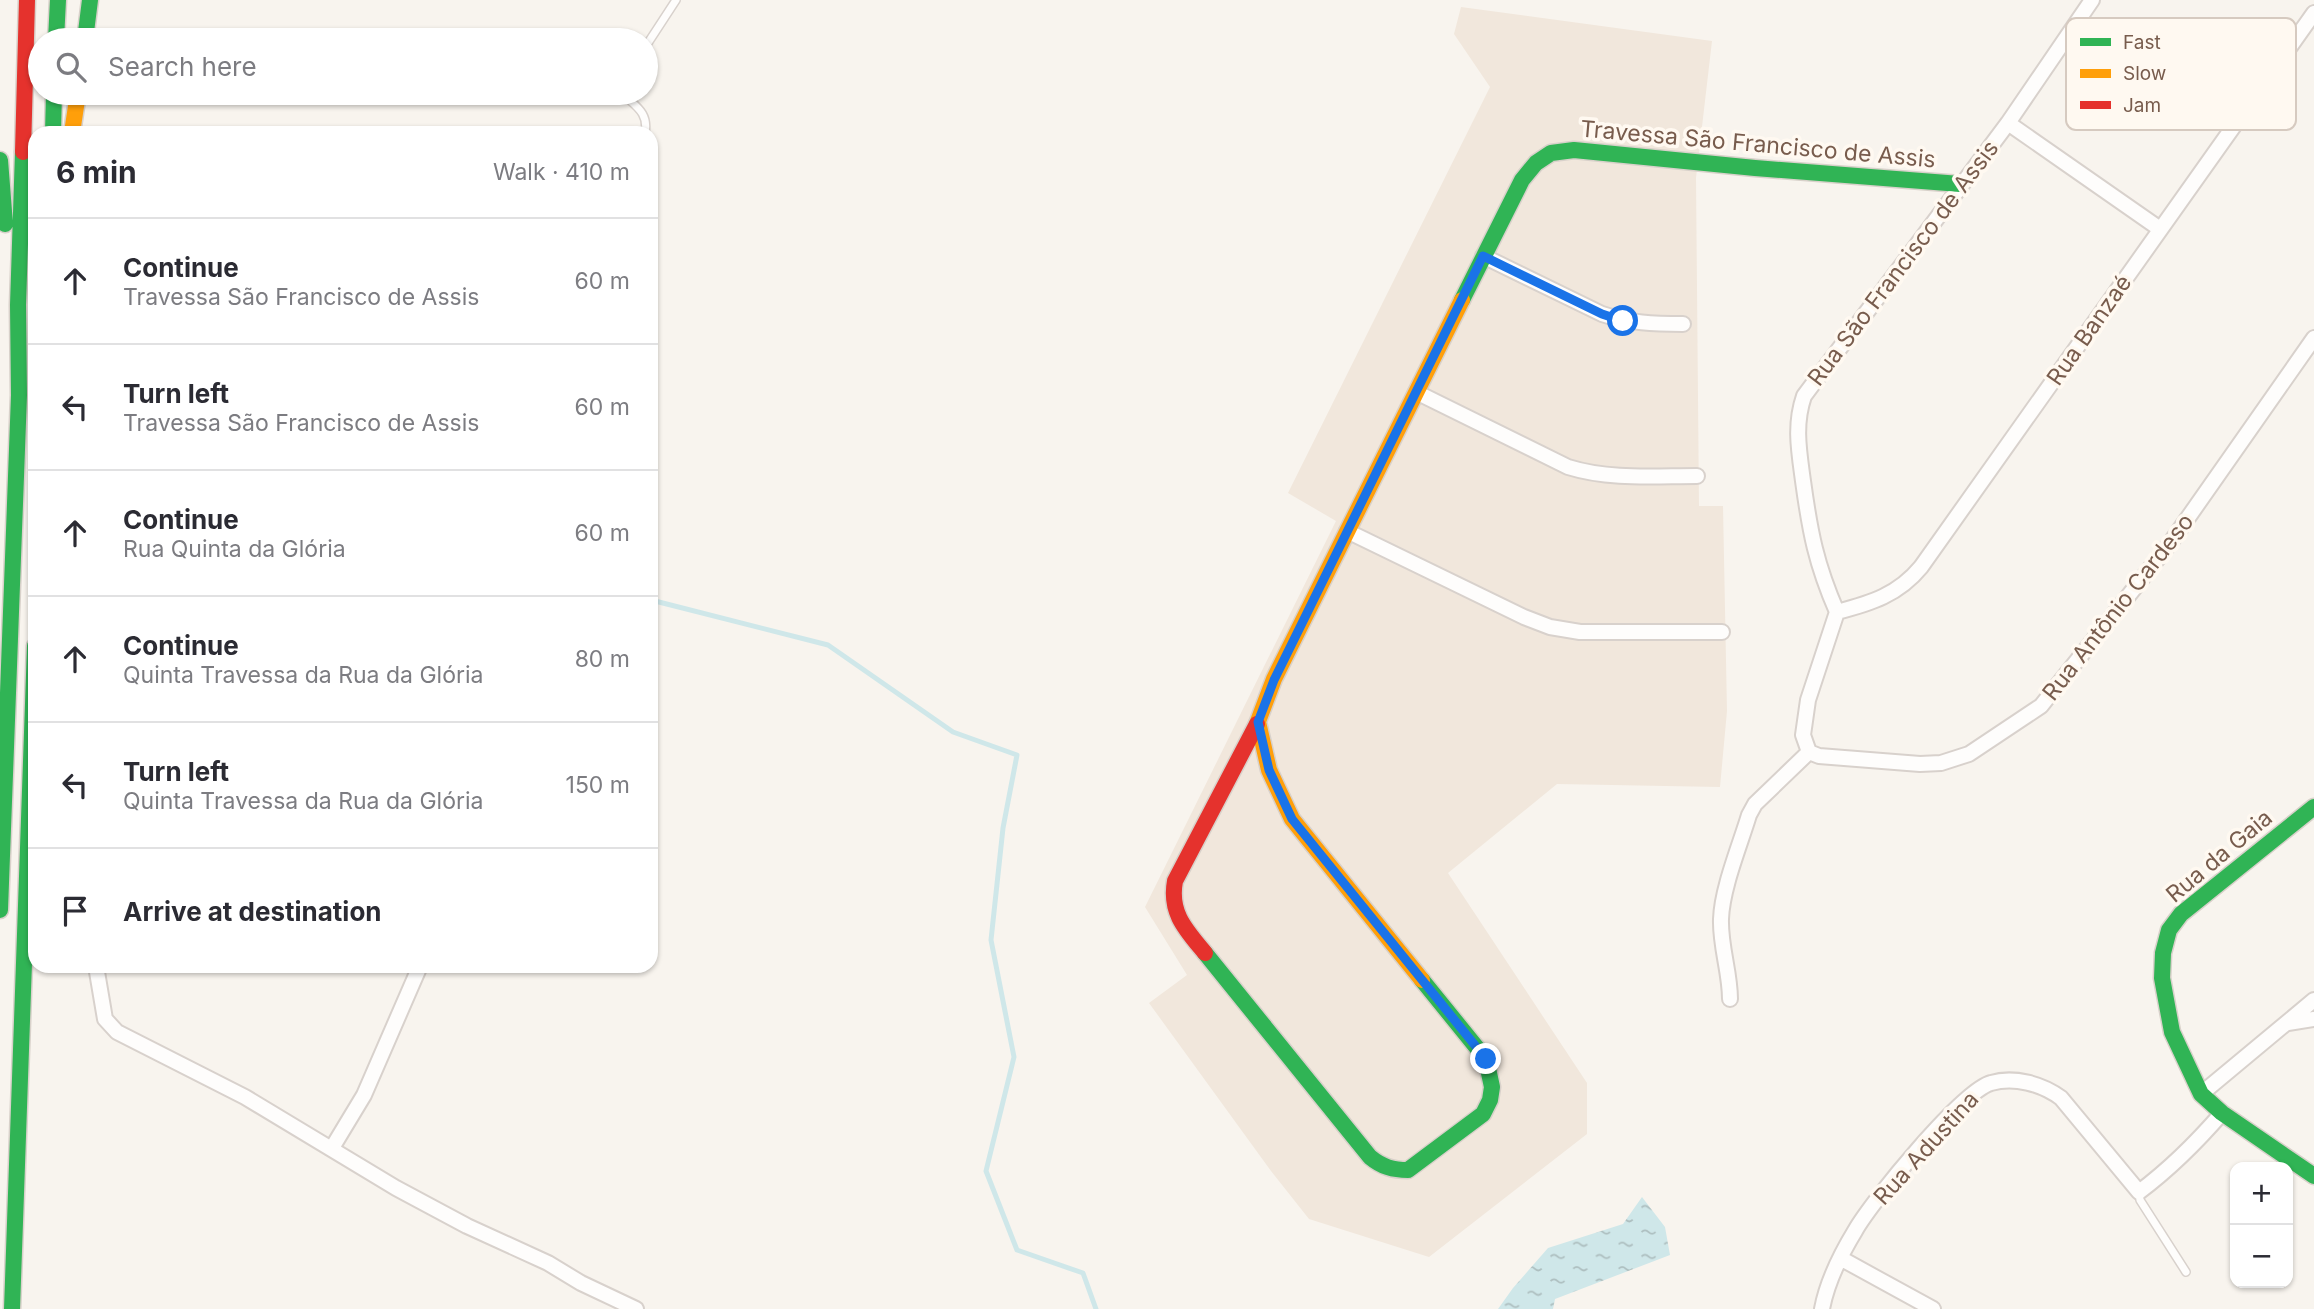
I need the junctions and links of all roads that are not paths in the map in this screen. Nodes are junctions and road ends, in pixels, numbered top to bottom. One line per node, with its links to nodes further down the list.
1 (27, 0): 25 (main road)
2 (58, 0): 8 (main road)
3 (90, 0): 9 (main road)
4 (676, 0): 10 (lane)
5 (2092, 0): 7 (street, Rua São Francisco de Assis)
6 (2314, 13): 12 (street, Rua Banzaé)
7 (2080, 18)
8 (57, 28)
9 (86, 28)
10 (658, 28)
11 (2066, 38): 16 (street, Rua São Francisco de Assis)
12 (2296, 38)
13 (54, 105): 17 (main road)
14 (76, 105): 18 (main road)
15 (635, 105): 19 (lane)
16 (2008, 123): 22 (street, Rua São Francisco de Assis); 23 (street)
17 (53, 126)
18 (73, 126)
19 (645, 126)
20 (2231, 130): 23 (street, Rua Banzaé)
21 (0, 160): 25 (main road)
22 (1960, 184): 24 (main road, Travessa São Francisco de Assis); 31 (street, Rua São Francisco de Assis)
23 (2160, 229): 31 (street, Rua Banzaé)
24 (1483, 256): 26 (street); 28 (main road, Travessa São Francisco de Assis)
25 (18, 305): 37 (main road)
26 (1683, 324)
27 (2314, 338): 34 (street, Rua Antônio Cardeso)
28 (1416, 392): 29 (street); 30 (main road, Travessa São Francisco de Assis)
29 (1697, 476)
30 (1347, 531): 32 (street); 33 (main road, Travessa São Francisco de Assis)
31 (1837, 612): 34 (street)
32 (1722, 632)
33 (1258, 722): 33 (main road, Travessa São Francisco de Assis)
34 (1809, 752): 40 (street)
35 (2314, 807): 44 (main road, Rua da Gaia)
36 (28, 873): 51 (main road)
37 (0, 910)
38 (97, 973): 46 (street)
39 (417, 973): 46 (street)
40 (1730, 999)
41 (2314, 1000): 43 (street)
42 (2314, 1019): 43 (street)
43 (2286, 1024): 44 (street)
44 (2201, 1094): 45 (main road, Rua da Gaia)
45 (2222, 1113): 47 (main road, Rua da Gaia); 48 (street)
46 (332, 1147): 52 (street)
47 (2314, 1176)
48 (2139, 1192): 49 (street, Rua Adustina); 50 (lane)
49 (1840, 1258): 53 (street, Rua Adustina); 54 (street)
50 (2186, 1272)
51 (12, 1309)
52 (636, 1309)
53 (1822, 1309)
54 (1933, 1309)

